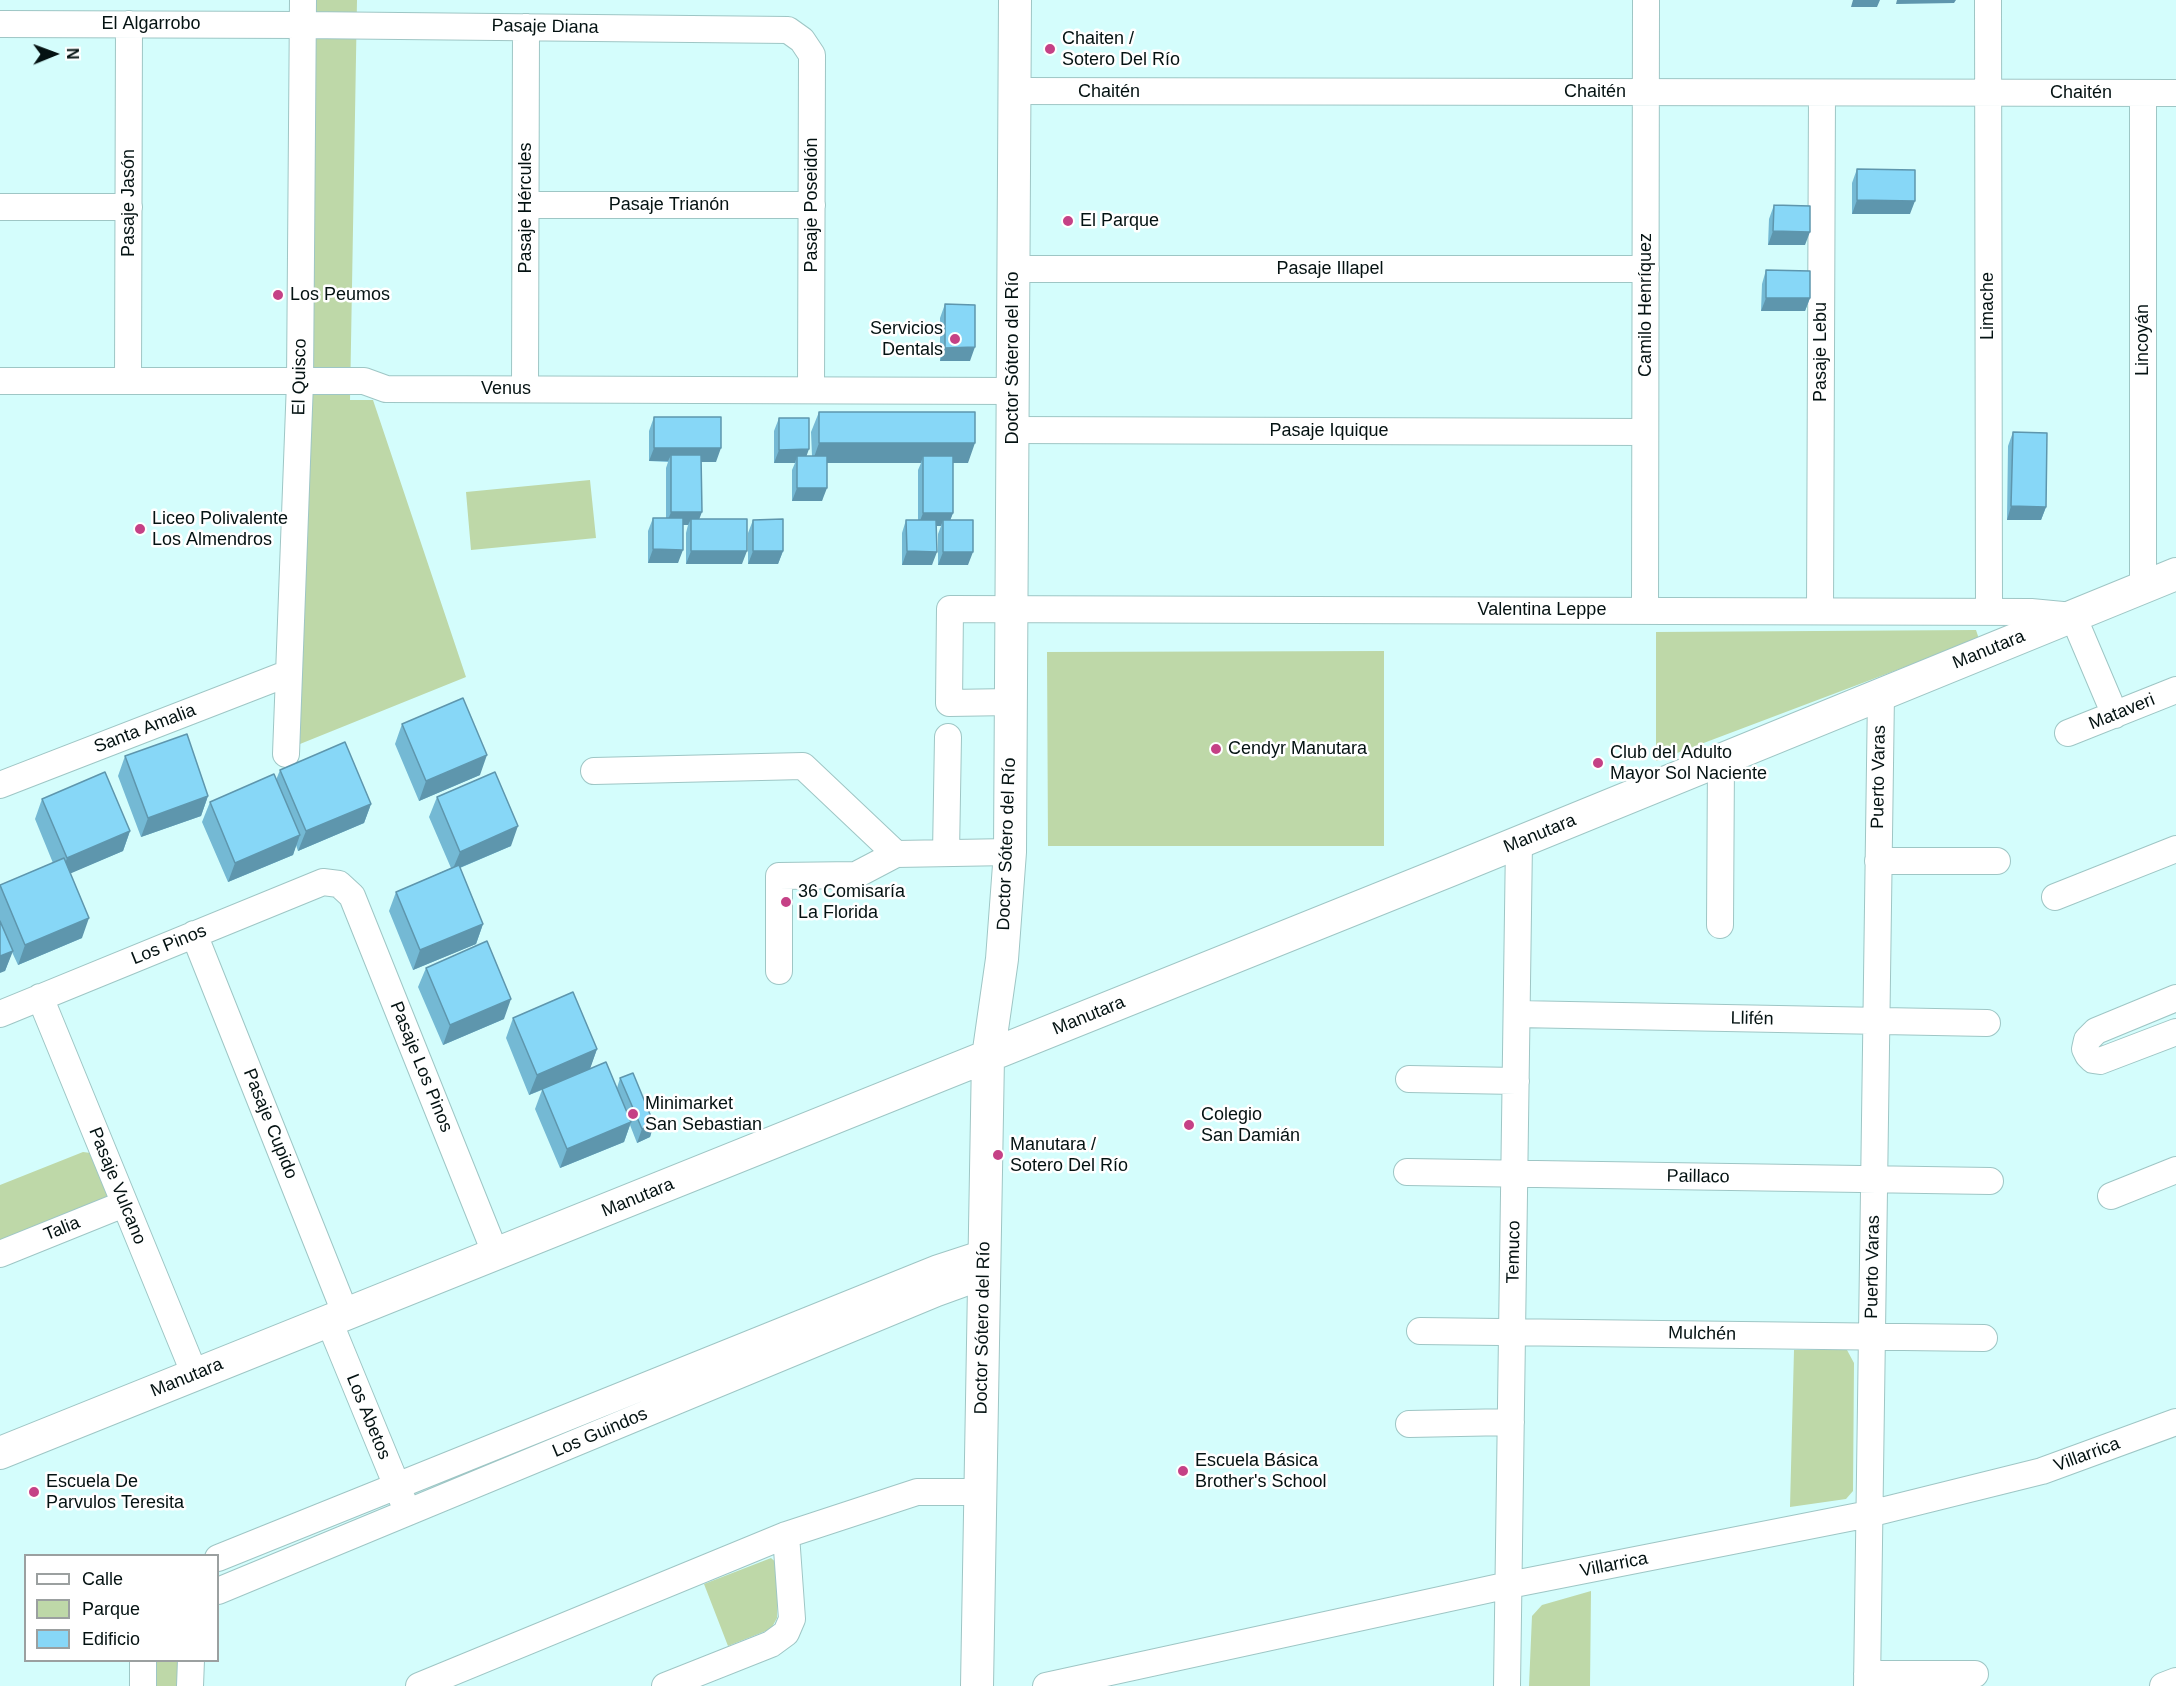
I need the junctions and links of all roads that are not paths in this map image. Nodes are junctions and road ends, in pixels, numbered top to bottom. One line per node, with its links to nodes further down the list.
1 (1016, 0): 9 (main road, Doctor Sótero del Río)
2 (1646, 0): 10 (street, Camilo Henríquez)
3 (1988, 0): 12 (street, Limache)
4 (303, 12): 6 (street, El Algarrobo); 7 (street, Pasaje Diana); 23 (street, El Quisco)
5 (0, 24): 6 (street, El Algarrobo)
6 (129, 24): 18 (street, Pasaje Jasón)
7 (526, 27): 8 (street, Pasaje Diana); 15 (street, Pasaje Hércules)
8 (788, 30): 16 (street, Pasaje Poseidón)
9 (1015, 91): 10 (street, Chaitén); 19 (main road, Doctor Sótero del Río)
10 (1646, 92): 11 (street, Chaitén); 20 (street, Camilo Henríquez)
11 (1822, 93): 12 (street, Chaitén); 33 (street, Pasaje Lebu)
12 (1988, 93): 13 (street, Chaitén); 34 (street, Limache)
13 (2143, 93): 14 (street, Chaitén); 30 (street, Lincoyán)
14 (2176, 93)
15 (526, 205): 16 (street, Pasaje Trianón); 24 (street, Pasaje Hércules)
16 (812, 205): 25 (street, Pasaje Poseidón)
17 (0, 207): 18 (street)
18 (129, 207): 22 (street, Pasaje Jasón)
19 (1014, 269): 20 (street, Pasaje Illapel); 26 (main road, Doctor Sótero del Río)
20 (1646, 269): 28 (street, Camilo Henríquez)
21 (0, 381): 22 (street, Venus)
22 (128, 381): 23 (street, Venus)
23 (300, 382): 24 (street, Venus); 36 (street, El Quisco)
24 (525, 389): 25 (street, Venus)
25 (811, 390): 26 (street, Venus)
26 (1013, 390): 27 (main road, Doctor Sótero del Río)
27 (1012, 430): 28 (street, Pasaje Iquique); 31 (main road, Doctor Sótero del Río)
28 (1645, 432): 32 (street, Camilo Henríquez)
29 (2176, 574): 30 (main road, Manutara)
30 (2143, 588): 35 (main road, Manutara)
31 (1012, 609): 32 (street, Valentina Leppe); 39 (main road, Doctor Sótero del Río); 39 (street, Valentina Leppe)
32 (1645, 610): 33 (street, Valentina Leppe)
33 (1820, 611): 34 (street, Valentina Leppe)
34 (1989, 611): 35 (street, Valentina Leppe)
35 (2073, 616): 38 (main road, Manutara); 40 (street)
36 (289, 672): 43 (street, El Quisco); 46 (street, Santa Amalia)
37 (2176, 690): 40 (street, Mataveri)
38 (1881, 694): 44 (main road, Manutara); 52 (street, Puerto Varas)
39 (1011, 702): 49 (main road, Doctor Sótero del Río)
40 (2115, 715): 41 (street, Mataveri)
41 (2068, 734)
42 (948, 737): 50 (street)
43 (286, 754)
44 (1721, 760): 47 (main road, Manutara); 56 (street)
45 (594, 771): 51 (street)
46 (0, 784)
47 (1519, 842): 62 (street, Temuco); 66 (main road, Manutara)
48 (2176, 849): 55 (street)
49 (1010, 852): 50 (street); 66 (main road, Doctor Sótero del Río)
50 (946, 853): 51 (street)
51 (896, 854): 58 (street)
52 (1878, 861): 53 (street); 63 (street, Puerto Varas)
53 (1997, 861)
54 (339, 884): 57 (street, Los Pinos); 77 (street, Pasaje Los Pinos)
55 (2055, 897)
56 (1720, 925)
57 (194, 934): 59 (street, Los Pinos); 79 (street, Pasaje Cupido)
58 (778, 971)
59 (40, 997): 61 (street, Los Pinos); 75 (street, Pasaje Vulcano)
60 (2176, 998): 65 (street)
61 (0, 1014)
62 (1517, 1014): 63 (street, Llifén); 68 (street, Temuco)
63 (1876, 1021): 64 (street, Llifén); 72 (street, Puerto Varas)
64 (1987, 1023)
65 (2176, 1032)
66 (988, 1057): 77 (main road, Manutara); 78 (main road, Doctor Sótero del Río)
67 (1409, 1079): 68 (street)
68 (1516, 1081): 71 (street, Temuco)
69 (2176, 1170): 74 (street)
70 (1407, 1172): 71 (street, Paillaco)
71 (1515, 1173): 72 (street, Paillaco); 81 (street, Temuco)
72 (1874, 1180): 73 (street, Paillaco); 82 (street, Puerto Varas)
73 (1990, 1181)
74 (2111, 1196)
75 (124, 1204): 76 (street, Talia); 84 (street, Pasaje Vulcano)
76 (0, 1254)
77 (496, 1254): 79 (main road, Manutara)
78 (984, 1265): 89 (street, Los Guindos); 90 (main road, Doctor Sótero del Río); 91 (street, Los Guindos)
79 (338, 1318): 84 (main road, Manutara); 89 (street, Los Abetos)
80 (1420, 1331): 81 (street, Mulchén)
81 (1512, 1331): 82 (street, Mulchén); 85 (street, Temuco)
82 (1872, 1336): 83 (street, Mulchén); 92 (street, Puerto Varas)
83 (1984, 1338)
84 (195, 1375): 88 (main road, Manutara)
85 (1511, 1422): 87 (street); 95 (street, Temuco)
86 (2176, 1422): 92 (street, Villarrica)
87 (1409, 1424)
88 (0, 1454)
89 (396, 1486): 91 (street, Los Abetos); 94 (street, Los Guindos)
90 (980, 1492): 93 (street); 106 (main road, Doctor Sótero del Río)
91 (407, 1513): 96 (street, Los Guindos)
92 (1869, 1514): 95 (street, Villarrica); 100 (street, Puerto Varas)
93 (786, 1535): 104 (street); 105 (street)
94 (219, 1558)
95 (1509, 1585): 107 (street, Villarrica); 108 (street, Temuco)
96 (219, 1591)
97 (144, 1662): 102 (street)
98 (191, 1662): 103 (street)
99 (1975, 1674): 100 (street, Puerto Varas)
100 (1867, 1680)
101 (2176, 1681): 109 (street)
102 (143, 1686)
103 (190, 1686)
104 (419, 1686)
105 (665, 1686)
106 (976, 1686)
107 (1046, 1686)
108 (1508, 1686)
109 (2163, 1686)

